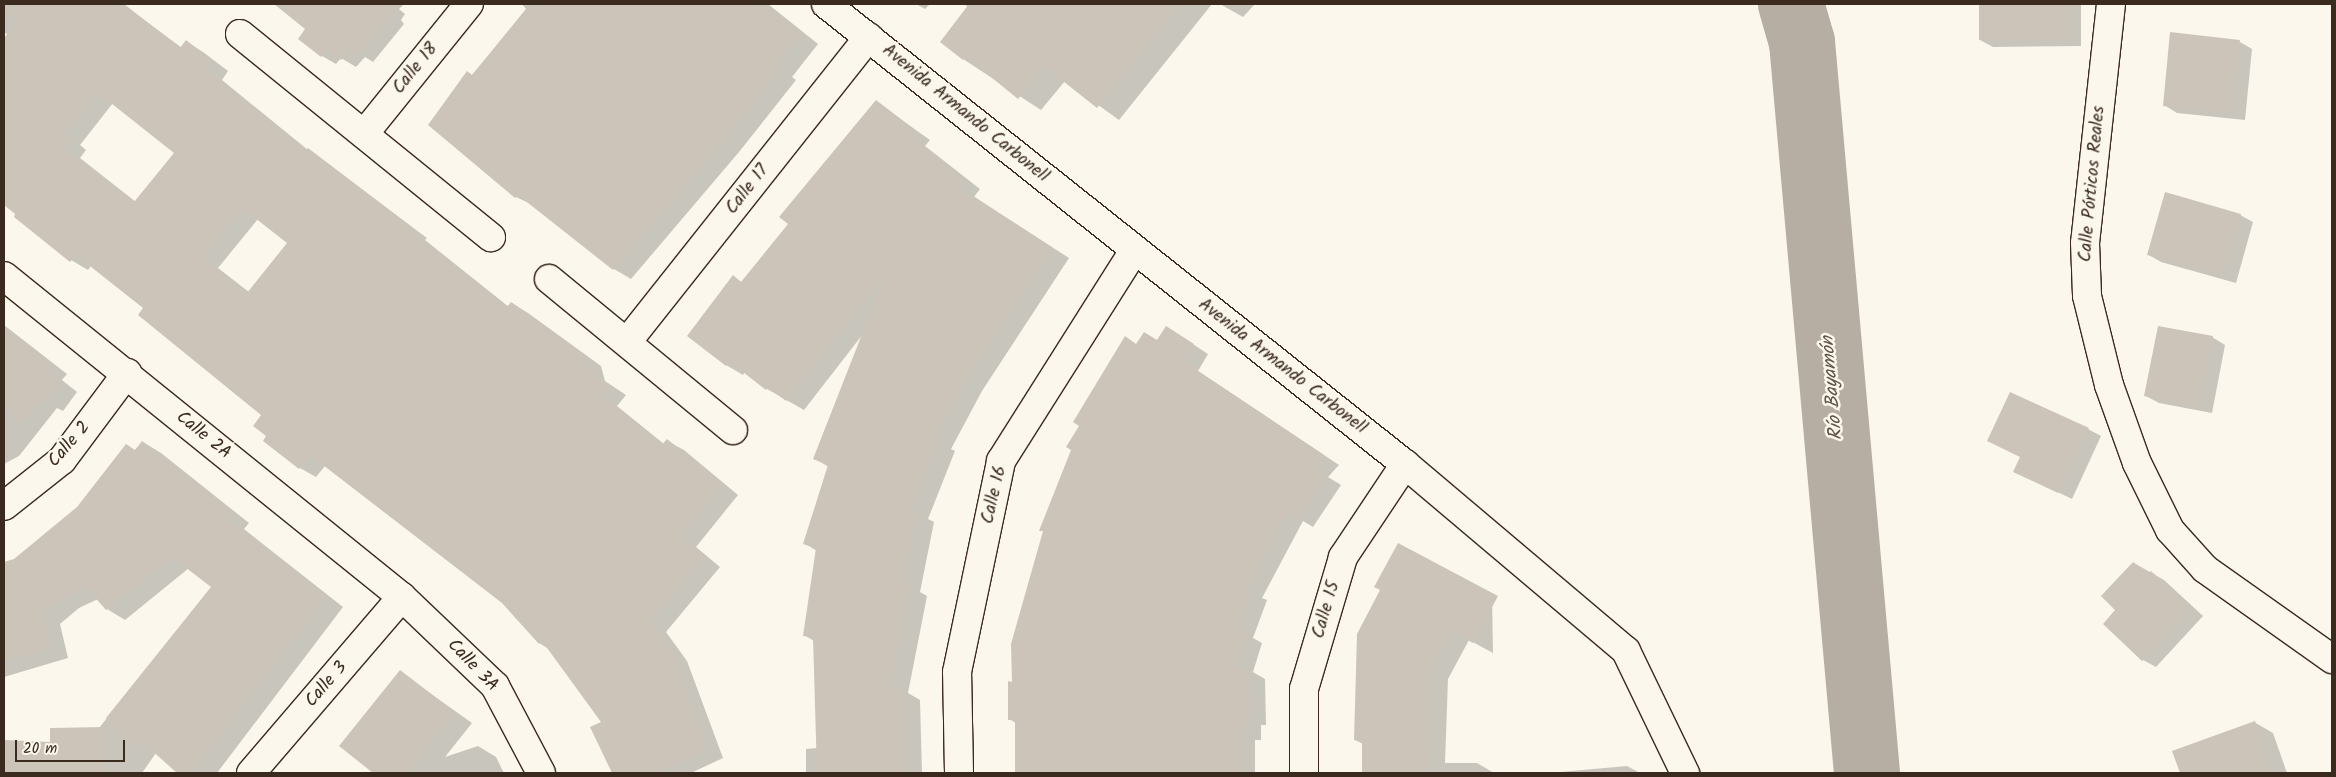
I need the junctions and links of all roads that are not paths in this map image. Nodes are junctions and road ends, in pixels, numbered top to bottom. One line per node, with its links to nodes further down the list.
1 (469, 4): 6 (street, Calle 18)
2 (826, 4): 5 (street, Avenida Armando Carbonell)
3 (2110, 4): 17 (street, Calle Pórticos Reales)
4 (240, 34): 6 (street)
5 (869, 37): 8 (street, Avenida Armando Carbonell); 11 (street, Calle 17)
6 (364, 134): 7 (street)
7 (491, 237)
8 (1134, 251): 14 (street, Avenida Armando Carbonell); 20 (street, Calle 16)
9 (4, 276): 12 (street, Calle 2A)
10 (549, 278): 11 (street)
11 (627, 342): 13 (street)
12 (127, 373): 15 (street, Calle 2); 16 (street, Calle 2A)
13 (734, 430)
14 (1405, 464): 21 (street, Calle 15); 22 (street, Avenida Armando Carbonell)
15 (4, 506)
16 (402, 598): 18 (street, Calle 3); 19 (street, Calle 3A)
17 (2332, 659)
18 (251, 773)
19 (541, 773)
20 (959, 773)
21 (1304, 773)
22 (1685, 773)

